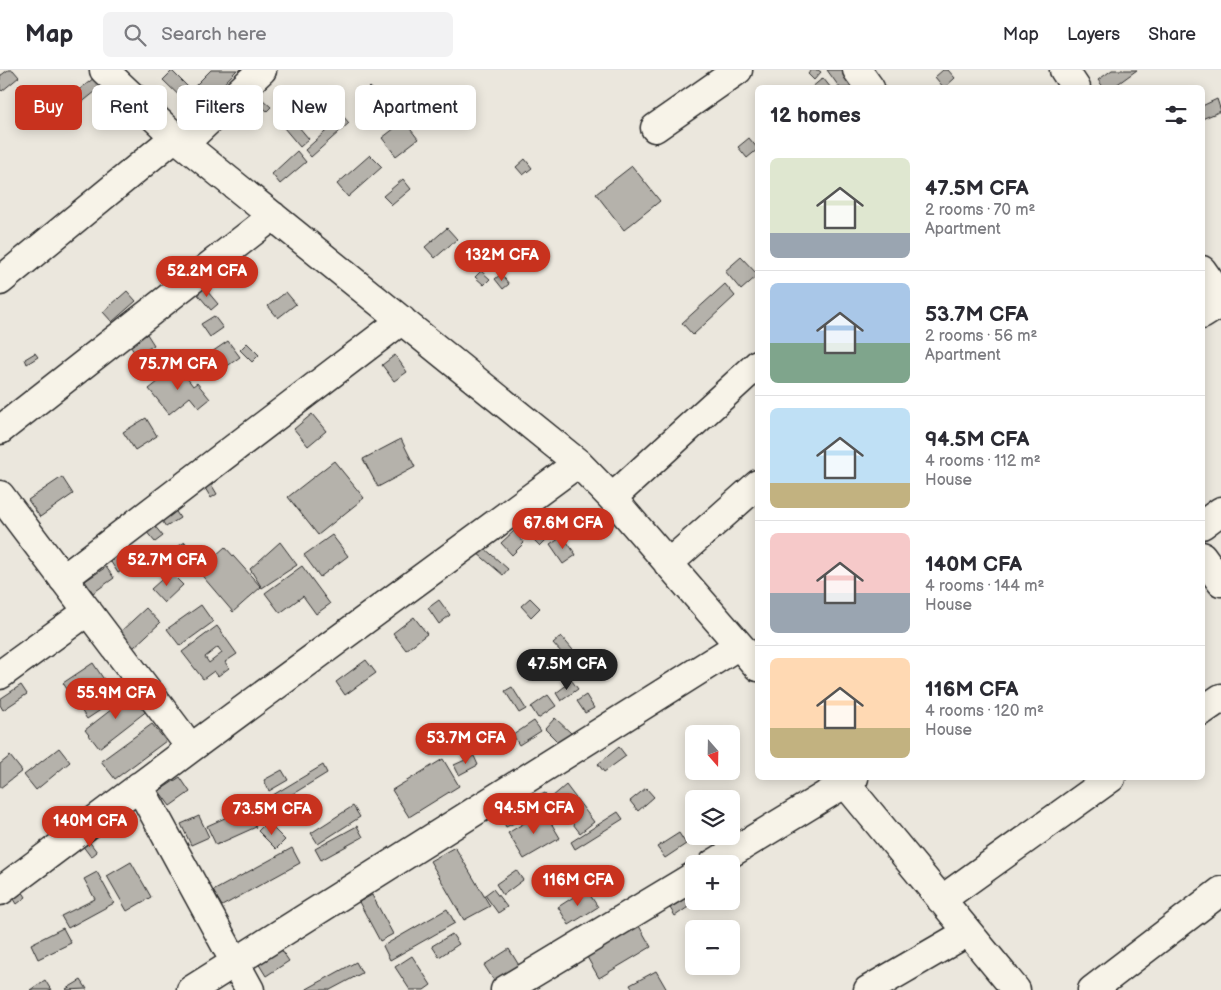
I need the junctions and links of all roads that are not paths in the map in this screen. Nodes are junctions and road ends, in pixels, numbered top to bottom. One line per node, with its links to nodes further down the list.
1 (104, 70): 9 (street)
2 (262, 70): 9 (street)
3 (738, 70): 8 (street)
4 (857, 70): 6 (street)
5 (1064, 70): 7 (street)
6 (868, 85)
7 (1074, 85)
8 (655, 128)
9 (180, 141): 10 (street); 12 (street)
10 (272, 216): 16 (street); 18 (street)
11 (1205, 274): 13 (street)
12 (0, 281)
13 (1221, 297)
14 (1221, 303): 15 (street)
15 (1205, 313)
16 (402, 320): 19 (street); 27 (street)
17 (755, 367): 22 (street)
18 (0, 430)
19 (578, 463): 22 (street); 35 (street)
20 (755, 487): 26 (street)
21 (0, 495): 27 (street)
22 (612, 498): 26 (street)
23 (1221, 511): 24 (street)
24 (1205, 523)
25 (1205, 560): 28 (street)
26 (668, 564): 30 (street)
27 (63, 579): 29 (street)
28 (1221, 582)
29 (88, 611): 32 (street); 35 (street)
30 (739, 645): 31 (street); 45 (street)
31 (755, 664)
32 (0, 675)
33 (1221, 698): 34 (street)
34 (1205, 709)
35 (190, 748): 38 (street)
36 (847, 780): 39 (street); 43 (street)
37 (1108, 780): 43 (street)
38 (139, 786): 41 (street); 45 (street)
39 (727, 855)
40 (685, 881): 48 (street)
41 (1, 889)
42 (1221, 892): 51 (street)
43 (941, 900): 44 (street)
44 (968, 932): 49 (street); 50 (street)
45 (235, 962): 46 (street); 47 (street)
46 (191, 990)
47 (250, 990)
48 (505, 990)
49 (868, 990)
50 (1016, 990)
51 (1092, 990)

